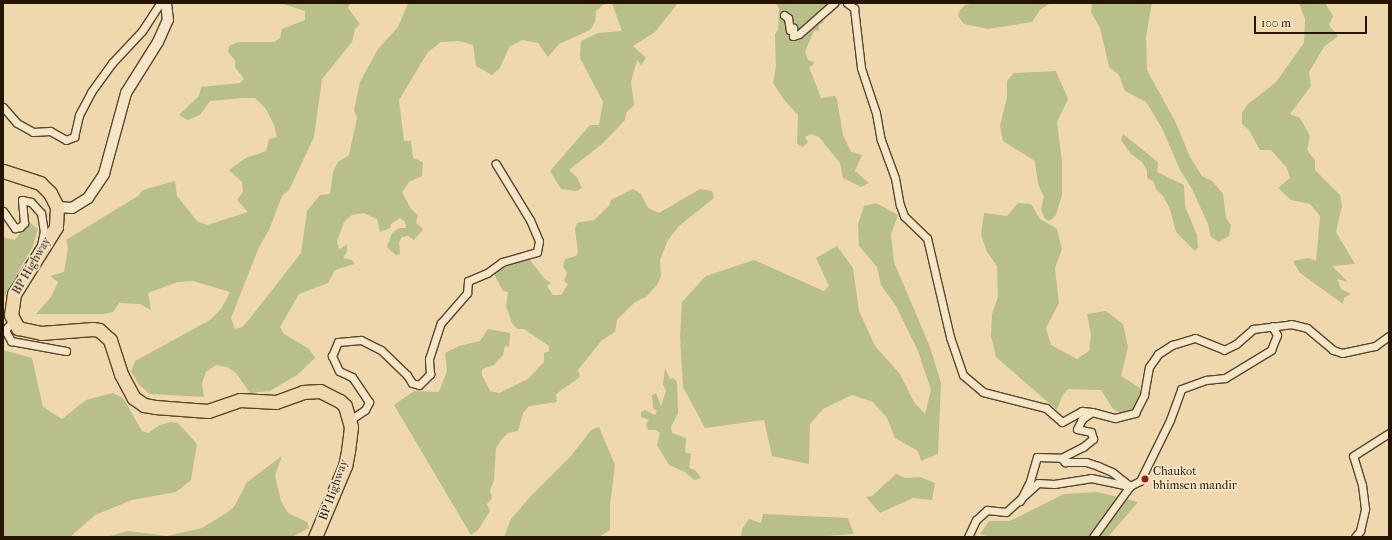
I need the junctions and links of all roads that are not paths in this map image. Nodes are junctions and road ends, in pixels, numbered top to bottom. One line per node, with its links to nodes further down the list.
1 (160, 3): 6 (street)
2 (166, 3): 9 (street)
3 (834, 3): 5 (street)
4 (847, 3): 16 (street)
5 (784, 15)
6 (3, 107)
7 (496, 164): 17 (street)
8 (3, 171): 9 (highway)
9 (57, 207): 11 (highway, BP Highway)
10 (3, 211): 11 (street)
11 (39, 254): 12 (highway, BP Highway)
12 (13, 321): 15 (street); 17 (highway, BP Highway)
13 (1272, 326): 14 (street); 16 (street); 20 (street)
14 (1389, 336)
15 (66, 351)
16 (1092, 412): 19 (street)
17 (350, 420): 22 (highway, BP Highway)
18 (1389, 433): 25 (street)
19 (1060, 458): 20 (street); 21 (street)
20 (1130, 486): 21 (street); 24 (street)
21 (1020, 501): 23 (street)
22 (315, 537)
23 (968, 537)
24 (1093, 537)
25 (1355, 537)

